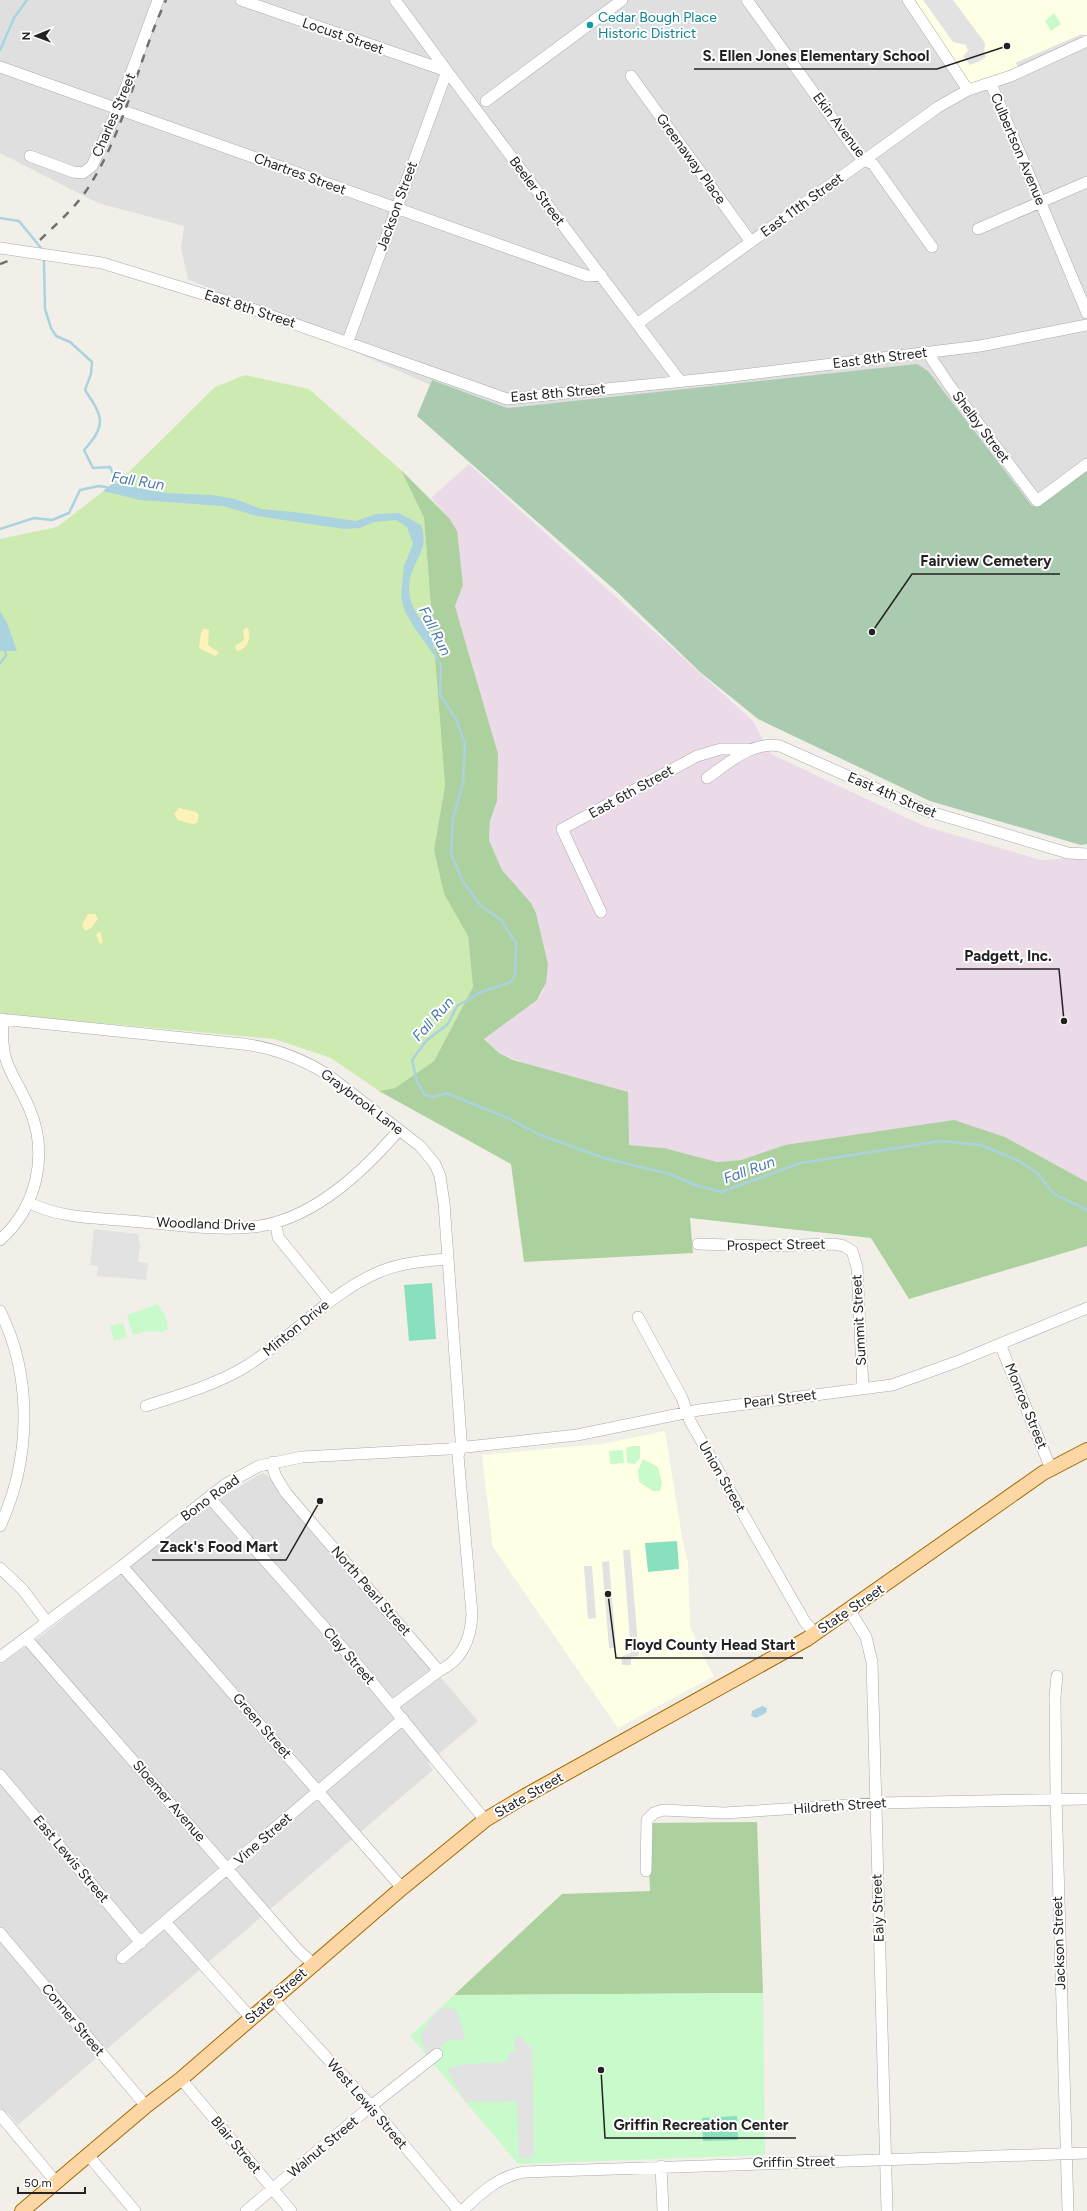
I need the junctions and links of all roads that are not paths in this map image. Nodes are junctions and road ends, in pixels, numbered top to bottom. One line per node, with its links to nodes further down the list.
1 (158, 0): 14 (street, Charles Street)
2 (240, 0): 9 (street, Locust Street)
3 (395, 0): 9 (street, Beeler Street)
4 (622, 0): 13 (street)
5 (747, 0): 16 (street, Ekin Avenue)
6 (908, 0): 12 (street, Culbertson Avenue)
7 (1087, 41): 11 (street)
8 (0, 67): 14 (street, Chartres Street)
9 (446, 71): 19 (street, Jackson Street); 24 (street, Beeler Street)
10 (631, 76): 21 (street, Greenaway Place)
11 (991, 84): 12 (street, Culbertson Avenue); 18 (street, Culbertson Avenue)
12 (968, 90): 16 (street, East 11th Street)
13 (486, 100)
14 (118, 109): 15 (street, Charles Street); 19 (street, Chartres Street)
15 (30, 156)
16 (863, 160): 21 (street, East 11th Street); 22 (street, Ekin Avenue)
17 (1087, 182): 18 (street)
18 (1040, 202): 20 (street); 25 (street, Culbertson Avenue)
19 (396, 208): 24 (street, Chartres Street); 28 (street, Jackson Street)
20 (978, 229)
21 (751, 242): 26 (street, East 11th Street)
22 (932, 247)
23 (0, 248): 28 (street, East 8th Street)
24 (601, 275): 26 (street, Beeler Street)
25 (1087, 313)
26 (637, 324): 30 (street, Beeler Street)
27 (1087, 325): 29 (street, East 8th Street)
28 (348, 342): 30 (street, East 8th Street)
29 (928, 352): 30 (street, East 8th Street); 31 (street, Shelby Street)
30 (680, 381)
31 (1087, 464)
32 (748, 749): 33 (street, East 4th Street); 34 (street, East 4th Street); 35 (street, East 6th Street)
33 (707, 778)
34 (1087, 854)
35 (601, 912)
36 (2, 1019): 37 (street, Graybrook Lane); 38 (street)
37 (399, 1130): 39 (street, Woodland Drive); 43 (street, Graybrook Lane)
38 (29, 1202): 39 (street, Woodland Drive); 40 (street)
39 (276, 1222): 44 (street)
40 (0, 1240)
41 (698, 1244): 42 (street, Prospect Street)
42 (852, 1251): 49 (street, Summit Street)
43 (447, 1259): 44 (street, Minton Drive); 52 (street, Graybrook Lane)
44 (330, 1300): 50 (street, Minton Drive)
45 (1087, 1308): 48 (street, Pearl Street)
46 (0, 1311): 57 (street)
47 (638, 1317): 51 (street, Union Street)
48 (1000, 1344): 49 (street, Pearl Street); 55 (street, Monroe Street)
49 (863, 1389): 51 (street, Pearl Street)
50 (146, 1406)
51 (686, 1413): 52 (street, Pearl Street); 62 (street, Union Street)
52 (462, 1446): 54 (street, Bono Road); 65 (street, Graybrook Lane)
53 (1087, 1450): 55 (main road, State Street)
54 (273, 1462): 56 (street, Bono Road); 65 (street, North Pearl Street)
55 (1051, 1468): 60 (main road, State Street)
56 (209, 1497): 58 (street, Bono Road); 67 (street, Clay Street)
57 (0, 1526)
58 (122, 1566): 61 (street, Bono Road); 70 (street, Green Street)
59 (0, 1568): 61 (street)
60 (850, 1611): 62 (main road, State Street); 73 (street, Ealy Street)
61 (47, 1622): 63 (street, Bono Road)
62 (816, 1633): 74 (main road, State Street)
63 (26, 1638): 64 (street, Bono Road); 75 (street, Sloemer Avenue)
64 (0, 1657)
65 (439, 1671): 67 (street)
66 (1057, 1676): 71 (street, Jackson Street)
67 (392, 1706): 68 (street, Clay Street)
68 (403, 1720): 70 (street, Vine Street); 74 (street, Clay Street)
69 (0, 1775): 80 (street, East Lewis Street)
70 (318, 1792): 75 (street, Vine Street); 77 (street, Green Street)
71 (1056, 1800): 72 (street, Hildreth Street); 73 (street, Hildreth Street); 91 (street, Jackson Street)
72 (1087, 1800)
73 (876, 1803): 76 (street, Hildreth Street); 93 (street, Ealy Street)
74 (485, 1820): 77 (main road, State Street)
75 (228, 1869): 78 (street, Vine Street); 82 (street, Sloemer Avenue)
76 (646, 1870)
77 (402, 1888): 82 (main road, State Street)
78 (166, 1923): 80 (street, Vine Street); 84 (street)
79 (2, 1939): 87 (street, Conner Street)
80 (141, 1943): 81 (street, Vine Street)
81 (122, 1958)
82 (313, 1964): 83 (main road, State Street)
83 (273, 1999): 84 (main road, State Street); 88 (street, West Lewis Street)
84 (252, 2018): 86 (main road, State Street)
85 (437, 2054): 88 (street, Walnut Street)
86 (181, 2079): 87 (main road, State Street); 96 (street, Blair Street)
87 (146, 2106): 92 (main road, State Street)
88 (371, 2106): 96 (street, Walnut Street); 101 (street, West Lewis Street)
89 (0, 2115): 95 (street)
90 (1087, 2153): 91 (street, Griffin Street)
91 (1065, 2154): 93 (street, Griffin Street); 105 (street, Jackson Street)
92 (88, 2155): 95 (main road, State Street); 98 (street)
93 (885, 2160): 94 (street, Griffin Street); 104 (street, Ealy Street)
94 (661, 2166): 102 (street, Griffin Street); 103 (street)
95 (56, 2182): 97 (main road, State Street)
96 (273, 2189): 99 (street, Walnut Street); 100 (street, Blair Street)
97 (22, 2211)
98 (135, 2211)
99 (246, 2211)
100 (291, 2211)
101 (459, 2211)
102 (462, 2211)
103 (662, 2211)
104 (887, 2211)
105 (1068, 2211)

